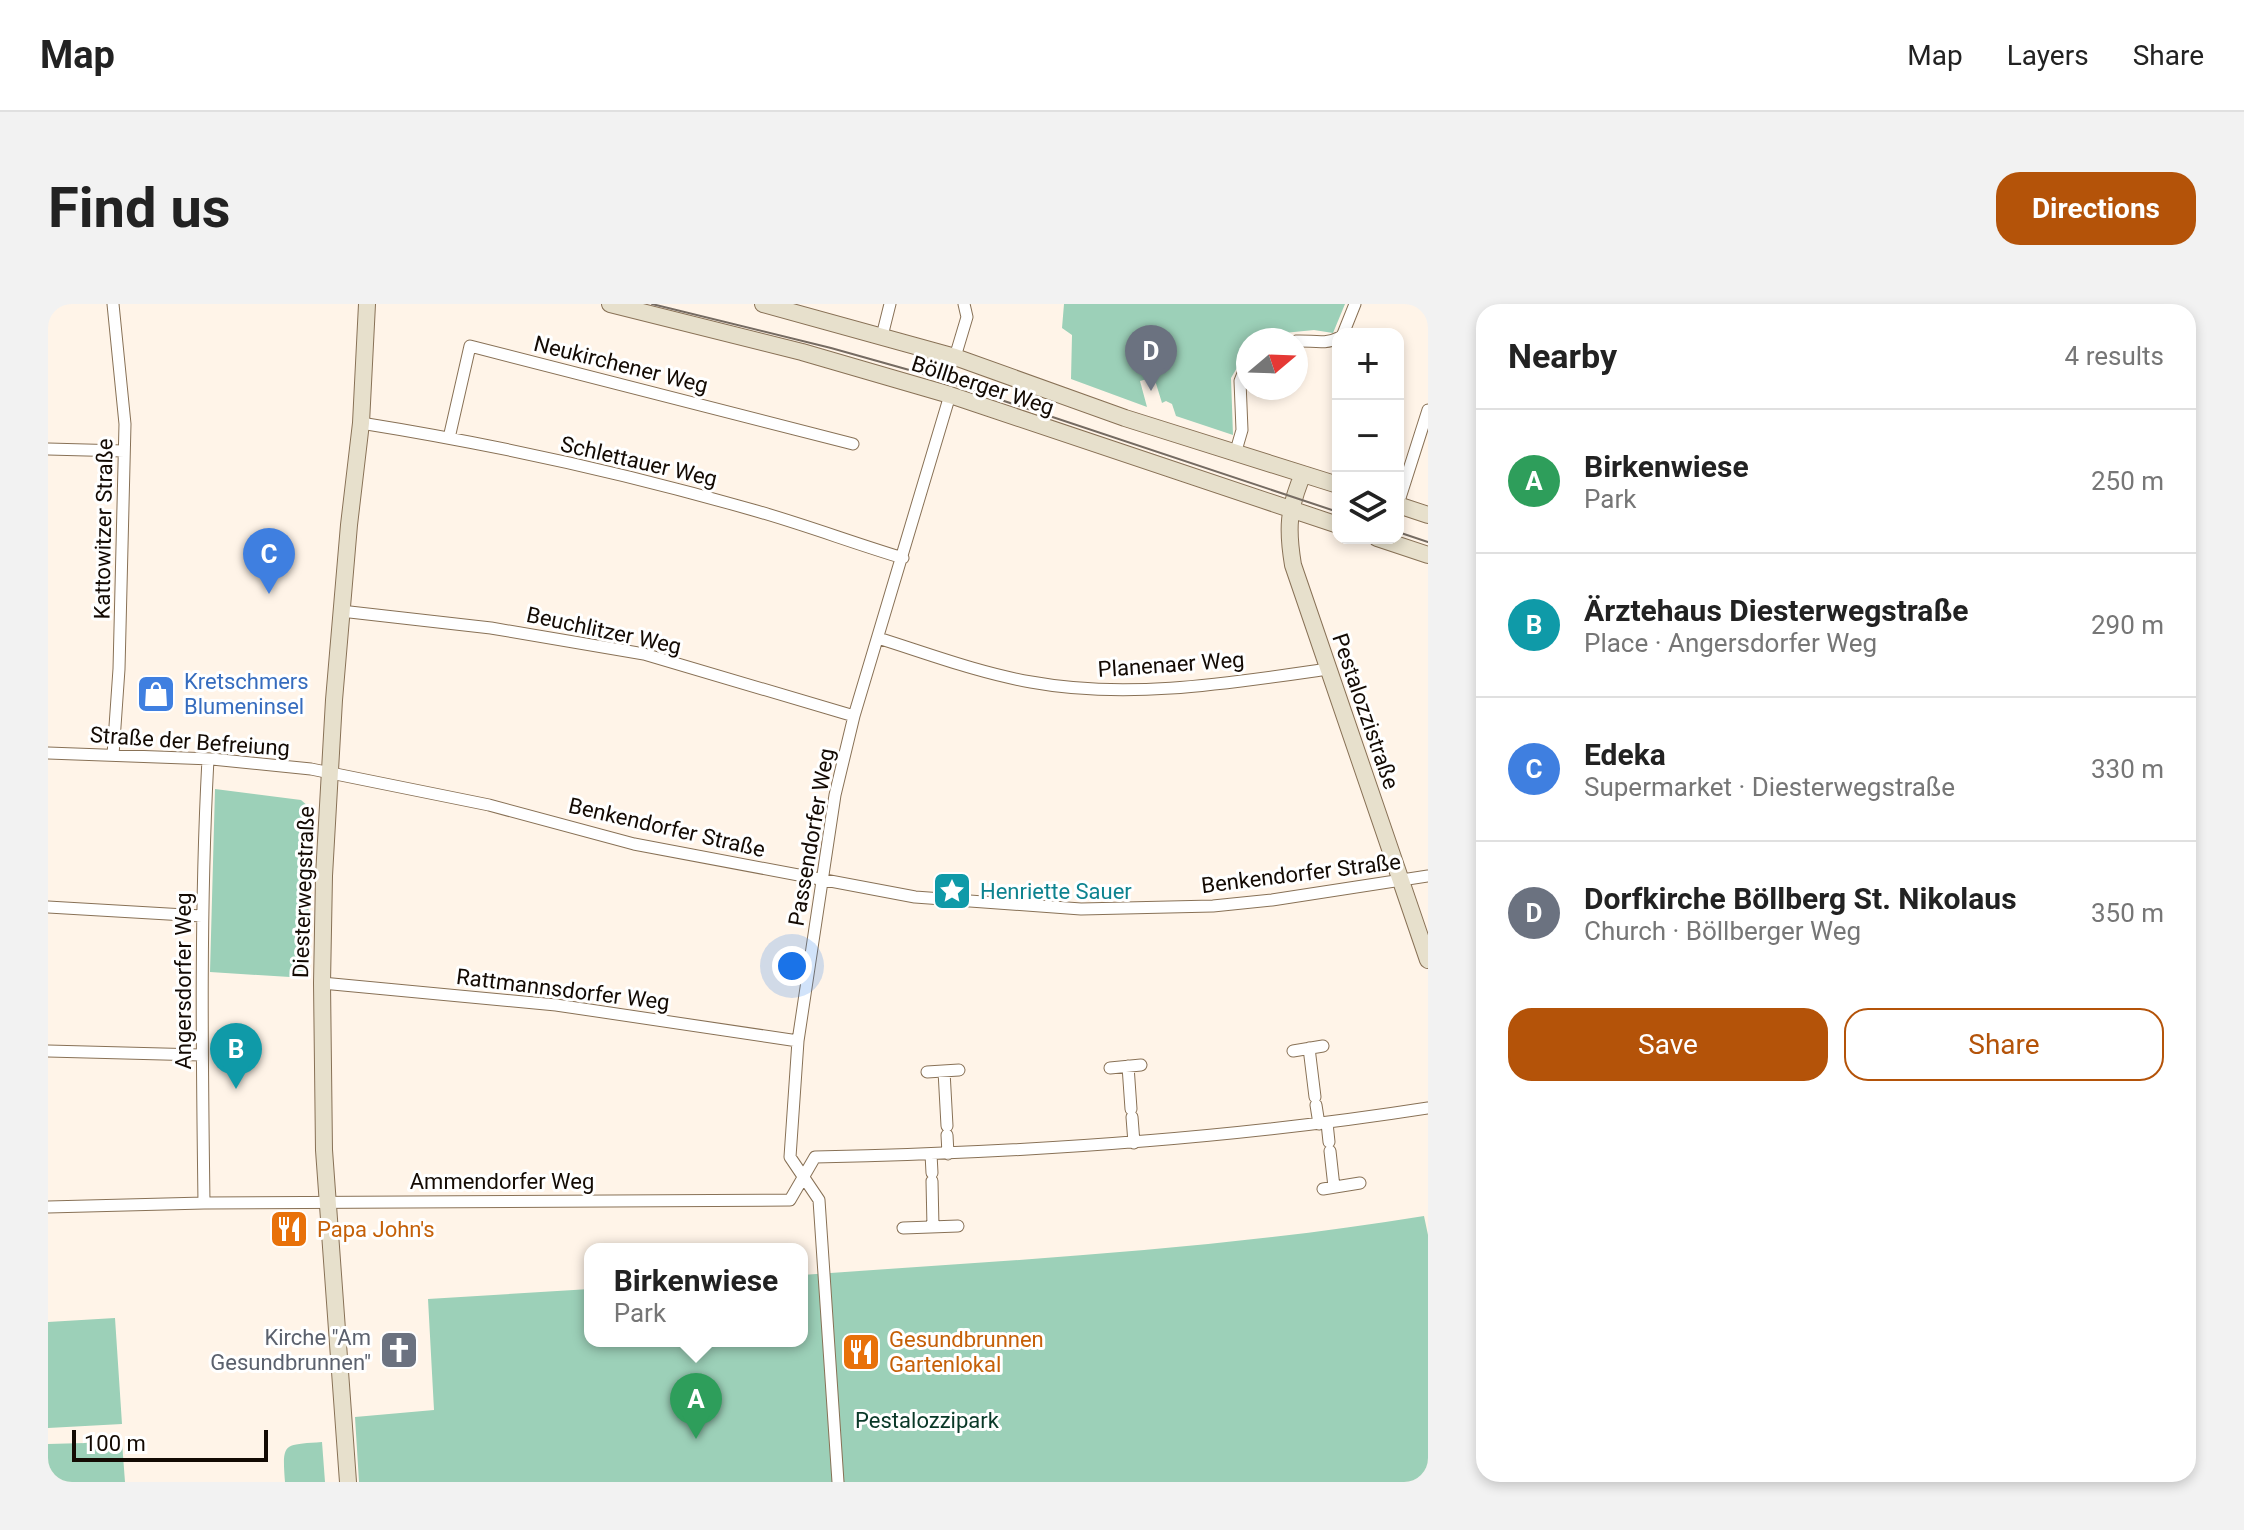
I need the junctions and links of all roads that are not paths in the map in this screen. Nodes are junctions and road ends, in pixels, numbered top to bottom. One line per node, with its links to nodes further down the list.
1 (113, 304): 20 (street, Kattowitzer Straße)
2 (367, 304): 16 (street, Diesterwegstraße)
3 (610, 304): 13 (street, Böllberger Weg)
4 (763, 304): 9 (street, Böllberger Weg)
5 (890, 304): 9 (street)
6 (964, 304): 12 (street)
7 (1355, 304): 8 (street)
8 (1345, 328)
9 (882, 336): 12 (street, Böllberger Weg)
10 (1308, 340): 11 (street)
11 (1332, 340)
12 (955, 357): 21 (street, Böllberger Weg)
13 (950, 395): 26 (street, Böllberger Weg); 31 (street, Passendorfer Weg)
14 (1241, 400): 21 (street)
15 (1428, 410): 24 (street)
16 (361, 423): 17 (street, Schlettauer Weg); 32 (street, Diesterwegstraße)
17 (449, 438): 18 (street, Neukirchener Weg); 31 (street, Schlettauer Weg)
18 (853, 444)
19 (48, 449): 20 (street)
20 (124, 451): 37 (street, Kattowitzer Straße)
21 (1235, 454): 22 (street, Böllberger Weg)
22 (1303, 474): 23 (street, Böllberger Weg); 26 (street, Pestalozzistraße)
23 (1332, 483)
24 (1404, 485)
25 (1404, 506): 27 (street)
26 (1290, 509): 28 (street, Böllberger Weg); 34 (street, Pestalozzistraße)
27 (1428, 515)
28 (1332, 523)
29 (1395, 544): 30 (street)
30 (1428, 555)
31 (903, 558): 33 (street, Passendorfer Weg)
32 (341, 611): 35 (street, Beuchlitzer Weg); 39 (street, Diesterwegstraße)
33 (878, 638): 34 (street, Planenaer Weg); 35 (street, Passendorfer Weg)
34 (1328, 669): 42 (street, Pestalozzistraße)
35 (854, 716): 41 (street, Passendorfer Weg)
36 (48, 753): 37 (street, Straße der Befreiung)
37 (113, 755): 38 (street, Straße der Befreiung)
38 (208, 759): 39 (street, Straße der Befreiung); 44 (street, Angersdorfer Weg)
39 (329, 773): 41 (street, Benkendorfer Straße); 46 (street, Diesterwegstraße)
40 (1428, 876): 42 (street, Benkendorfer Straße)
41 (822, 880): 42 (street, Benkendorfer Straße); 47 (street, Passendorfer Weg)
42 (1401, 881): 45 (street, Pestalozzistraße)
43 (48, 907): 44 (street)
44 (202, 916): 52 (street, Angersdorfer Weg)
45 (1428, 960)
46 (322, 983): 47 (street, Rattmannsdorfer Weg); 66 (street, Diesterwegstraße)
47 (798, 1041): 64 (street, Passendorfer Weg)
48 (1323, 1046): 49 (street)
49 (1309, 1048): 51 (street); 60 (street)
50 (48, 1051): 52 (street)
51 (1293, 1051)
52 (201, 1055): 67 (street, Angersdorfer Weg)
53 (1141, 1065): 54 (street)
54 (1128, 1066): 55 (street); 61 (street)
55 (1110, 1068)
56 (959, 1070): 57 (street)
57 (944, 1071): 58 (street); 63 (street)
58 (927, 1072)
59 (1428, 1108): 60 (street, Ammendorfer Weg)
60 (1323, 1124): 61 (street, Ammendorfer Weg); 65 (street)
61 (1134, 1143): 63 (street, Ammendorfer Weg)
62 (931, 1154): 63 (street, Ammendorfer Weg); 64 (street, Ammendorfer Weg); 70 (street)
63 (948, 1154)
64 (804, 1178): 66 (street, Ammendorfer Weg); 73 (street, Passendorfer Weg)
65 (1360, 1183)
66 (328, 1202): 67 (street, Ammendorfer Weg); 72 (street, Diesterwegstraße)
67 (204, 1203): 68 (street, Ammendorfer Weg)
68 (48, 1207)
69 (958, 1226): 70 (street)
70 (933, 1227): 71 (street)
71 (903, 1228)
72 (348, 1482)
73 (838, 1482)

